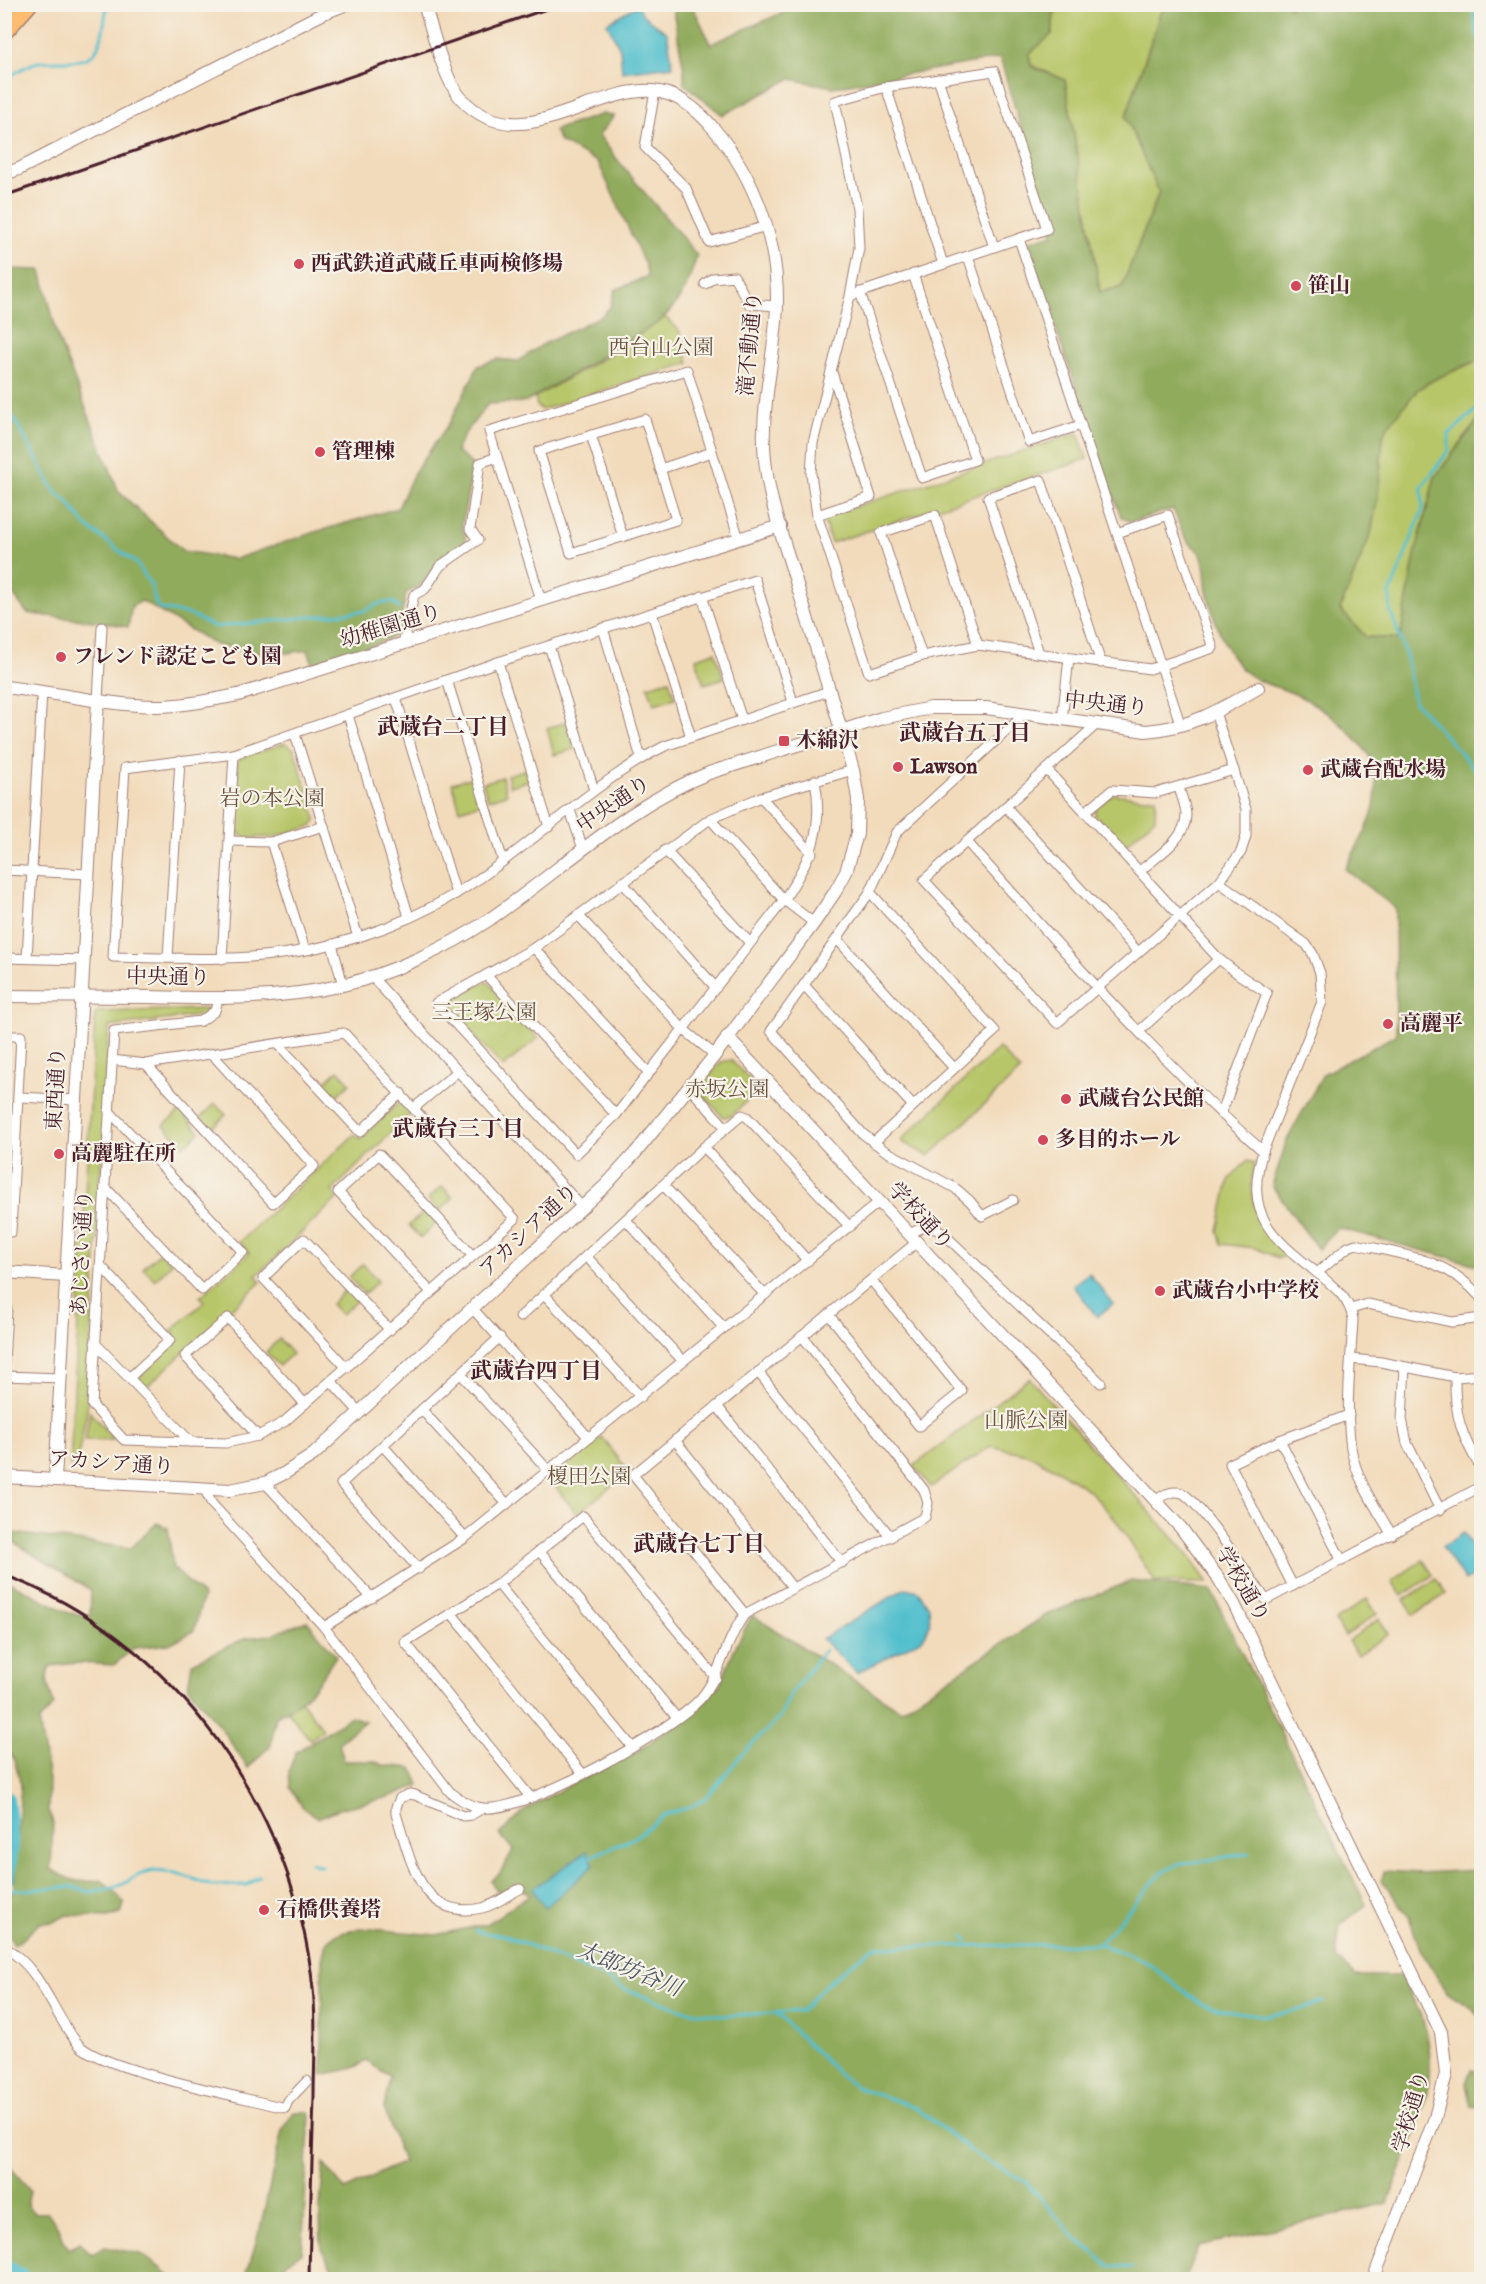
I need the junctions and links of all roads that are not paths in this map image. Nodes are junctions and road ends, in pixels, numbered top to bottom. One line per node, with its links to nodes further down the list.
1 (28, 4): 4 (highway)
2 (347, 4): 8 (street)
3 (424, 4): 7 (street, 滝不動通り)
4 (4, 32)
5 (938, 79): 6 (street); 10 (street); 11 (street)
6 (886, 87): 13 (street); 16 (street)
7 (655, 91): 9 (street, 滝不動通り); 9 (street)
8 (4, 174)
9 (767, 226): 17 (street, 滝不動通り)
10 (1019, 239): 11 (street); 19 (street)
11 (994, 247): 12 (street)
12 (968, 256): 13 (street); 19 (street)
13 (943, 264): 14 (street)
14 (913, 274): 16 (street); 16 (street)
15 (705, 284): 17 (street)
16 (855, 294): 18 (street)
17 (777, 306): 25 (street, 滝不動通り)
18 (832, 372): 24 (street); 24 (street)
19 (1081, 425): 26 (street)
20 (591, 435): 23 (street); 27 (street); 27 (street)
21 (712, 452): 22 (street); 23 (street); 28 (street)
22 (497, 457): 30 (street); 34 (street)
23 (660, 469): 27 (street)
24 (817, 515): 38 (street)
25 (780, 526): 28 (street, 幼稚園通り); 46 (street, 滝不動通り)
26 (1117, 533): 42 (street); 42 (street)
27 (623, 537)
28 (739, 539): 30 (street, 幼稚園通り)
29 (702, 596): 31 (street); 50 (street); 54 (street)
30 (541, 600): 34 (street, 幼稚園通り)
31 (652, 613): 33 (street); 60 (street)
32 (102, 627): 49 (street)
33 (603, 628): 36 (street); 62 (street)
34 (403, 645): 49 (street, 幼稚園通り)
35 (978, 645): 37 (street); 38 (street); 38 (street)
36 (549, 646): 40 (street); 69 (street)
37 (1039, 653): 39 (street); 41 (street)
38 (922, 656)
39 (1069, 658): 41 (street); 55 (street)
40 (498, 662): 43 (street); 76 (street)
41 (1101, 663): 42 (street)
42 (1161, 666): 57 (street)
43 (447, 680): 48 (street); 83 (street)
44 (4, 687): 47 (street, 幼稚園通り)
45 (1258, 688): 51 (street, 中央通り)
46 (829, 691): 50 (street); 58 (street, 滝不動通り)
47 (42, 692): 49 (street, 幼稚園通り); 85 (street)
48 (396, 698): 53 (street); 91 (street)
49 (98, 700): 87 (street, 東西通り)
50 (793, 702): 54 (street)
51 (1215, 712): 57 (street, 中央通り); 66 (street)
52 (1025, 714): 55 (street, 中央通り); 58 (street, 中央通り); 90 (street)
53 (348, 715): 59 (street); 95 (street)
54 (742, 720): 60 (street)
55 (1062, 720): 56 (street, 中央通り)
56 (1096, 725): 57 (street, 中央通り); 65 (street)
57 (1181, 726)
58 (841, 731): 64 (street, アカシア通り); 80 (street, 中央通り)
59 (295, 734): 61 (street); 75 (street)
60 (691, 737): 62 (street)
61 (234, 754): 63 (street); 77 (street)
62 (641, 758): 69 (street)
63 (180, 760): 106 (street); 106 (street)
64 (853, 770): 67 (street); 96 (street, アカシア通り)
65 (1047, 770): 71 (street); 73 (street)
66 (1234, 770): 68 (street); 89 (street)
67 (815, 780): 70 (street); 82 (street)
68 (1179, 787): 73 (street); 86 (street)
69 (594, 790): 72 (street)
70 (761, 796): 74 (street); 82 (street)
71 (1006, 807): 79 (street); 103 (street)
72 (570, 810): 76 (street); 80 (street)
73 (1085, 812): 86 (street)
74 (710, 819): 81 (street); 92 (street)
75 (324, 826): 78 (street); 97 (street)
76 (549, 827): 83 (street)
77 (229, 841): 78 (street); 107 (street)
78 (271, 842): 102 (street)
79 (967, 842): 114 (street); 114 (street)
80 (583, 849): 111 (street, 中央通り)
81 (665, 850): 88 (street); 99 (street)
82 (812, 853): 92 (street)
83 (503, 861): 91 (street)
84 (4, 870): 85 (street)
85 (32, 871): 87 (street); 105 (street)
86 (1140, 871): 94 (street)
87 (88, 874): 109 (street, 東西通り)
88 (622, 882): 93 (street); 115 (street)
89 (1219, 882): 94 (street); 143 (street)
90 (870, 892): 98 (street); 128 (street)
91 (456, 894): 95 (street)
92 (784, 900): 96 (street); 99 (street)
93 (578, 915): 101 (street); 119 (street)
94 (1180, 915): 103 (street); 108 (street)
95 (409, 917): 97 (street)
96 (814, 923): 122 (street, アカシア通り)
97 (358, 937): 100 (street)
98 (837, 940): 113 (street); 128 (street)
99 (750, 943): 115 (street)
100 (332, 944): 102 (street); 112 (street)
101 (534, 948): 110 (street); 130 (street)
102 (305, 950): 107 (street)
103 (1138, 952): 114 (street)
104 (4, 958): 105 (street)
105 (27, 958): 109 (street)
106 (168, 958): 107 (street)
107 (222, 958)
108 (1220, 959): 120 (street); 138 (street)
109 (84, 960): 117 (street, 東西通り)
110 (486, 975): 139 (street); 139 (street)
111 (372, 977): 112 (street, 中央通り); 129 (street)
112 (343, 985): 118 (street, 中央通り)
113 (804, 986): 135 (street); 141 (street)
114 (1098, 987): 120 (street)
115 (716, 988): 119 (street)
116 (4, 996): 117 (street, 中央通り)
117 (82, 996): 118 (street, 中央通り); 134 (street, 東西通り)
118 (218, 999): 126 (street, あじさい通り)
119 (683, 1029): 125 (street); 130 (street)
120 (1139, 1031): 138 (street)
121 (4, 1036): 133 (street)
122 (727, 1037): 125 (street, アカシア通り); 147 (street, 学校通り)
123 (278, 1044): 124 (street); 132 (street); 132 (street)
124 (212, 1054): 127 (street); 127 (street)
125 (715, 1055): 131 (street, アカシア通り)
126 (112, 1060): 127 (street); 137 (street, あじさい通り)
127 (146, 1064)
128 (954, 1068): 135 (street)
129 (458, 1071): 136 (street); 148 (street)
130 (650, 1073): 139 (street)
131 (689, 1087): 140 (street); 148 (street, アカシア通り)
132 (400, 1093): 136 (street)
133 (19, 1097): 134 (street); 151 (street)
134 (76, 1100): 159 (street, 東西通り)
135 (913, 1106): 141 (street)
136 (414, 1108): 153 (street)
137 (109, 1111): 145 (street, あじさい通り); 145 (street)
138 (1221, 1114): 143 (street)
139 (616, 1115)
140 (726, 1128): 142 (street); 150 (street)
141 (873, 1143): 146 (street)
142 (704, 1147): 144 (street); 155 (street)
143 (1263, 1150): 158 (street)
144 (663, 1185): 149 (street); 163 (street)
145 (105, 1187): 156 (street, あじさい通り)
146 (1013, 1200)
147 (879, 1202): 150 (street); 152 (street, 学校通り)
148 (583, 1208): 166 (street, アカシア通り)
149 (626, 1220): 154 (street); 171 (street)
150 (850, 1227): 155 (street)
151 (4, 1231)
152 (913, 1238): 160 (street); 189 (street); 209 (street, 学校通り)
153 (472, 1255): 161 (street); 161 (street)
154 (586, 1256): 162 (street); 177 (street)
155 (808, 1261): 163 (street)
156 (100, 1265): 175 (street, あじさい通り); 187 (street)
157 (4, 1272): 159 (street)
158 (1317, 1273): 164 (street); 167 (street)
159 (66, 1276): 186 (street, 東西通り)
160 (871, 1280): 168 (street); 168 (street)
161 (431, 1292): 172 (street)
162 (545, 1295): 169 (street); 190 (street)
163 (765, 1295): 171 (street)
164 (1482, 1299)
165 (4, 1309): 178 (street)
166 (473, 1309): 174 (street); 194 (street, アカシア通り)
167 (1351, 1309): 170 (street); 176 (street)
168 (829, 1315): 173 (street)
169 (520, 1317)
170 (1482, 1318)
171 (724, 1328): 177 (street)
172 (390, 1330): 180 (street); 180 (street)
173 (802, 1336): 181 (street); 213 (street)
174 (500, 1337): 182 (street); 197 (street)
175 (95, 1343): 187 (street); 200 (street, あじさい通り)
176 (1352, 1359): 179 (street); 195 (street)
177 (682, 1360): 190 (street)
178 (4, 1362)
179 (1406, 1367): 185 (street); 211 (street)
180 (346, 1368): 188 (street)
181 (759, 1372): 192 (street); 213 (street)
182 (461, 1374): 193 (street); 203 (street)
183 (1482, 1375): 185 (street)
184 (4, 1376): 186 (street)
185 (1455, 1377): 202 (street)
186 (61, 1378): 205 (street, 東西通り)
187 (129, 1378): 200 (street)
188 (332, 1382): 191 (street); 194 (street)
189 (1101, 1383)
190 (640, 1397): 197 (street)
191 (305, 1404): 196 (street); 196 (street)
192 (717, 1406): 198 (street); 217 (street)
193 (422, 1410): 201 (street); 210 (street)
194 (360, 1413): 206 (street, アカシア通り)
195 (1349, 1414): 199 (street); 212 (street)
196 (258, 1436): 200 (street)
197 (589, 1438): 203 (street)
198 (675, 1440): 221 (street); 224 (street)
199 (1280, 1440): 216 (street); 220 (street)
200 (191, 1442)
201 (382, 1446): 214 (street); 218 (street)
202 (1482, 1470)
203 (549, 1471): 210 (street)
204 (4, 1477): 205 (street, アカシア通り)
205 (55, 1480): 208 (street, アカシア通り)
206 (265, 1483): 208 (street, アカシア通り); 222 (street)
207 (1482, 1486): 211 (street)
208 (205, 1490): 225 (street)
209 (1155, 1500): 220 (street); 235 (street, 学校通り)
210 (507, 1504): 214 (street)
211 (1440, 1510): 212 (street)
212 (1392, 1535): 216 (street)
213 (891, 1537): 217 (street)
214 (465, 1538): 218 (street)
215 (540, 1552): 219 (street); 226 (street); 227 (street)
216 (1342, 1561): 220 (street)
217 (842, 1563): 221 (street)
218 (419, 1569): 222 (street)
219 (498, 1584): 223 (street); 228 (street)
220 (1293, 1586)
221 (792, 1587): 224 (street)
222 (372, 1598): 225 (street)
223 (452, 1614): 229 (street); 230 (street)
224 (745, 1614): 226 (street)
225 (324, 1627): 231 (street)
226 (716, 1678): 227 (street)
227 (677, 1718): 228 (street)
228 (632, 1747): 229 (street)
229 (583, 1774): 230 (street)
230 (531, 1798): 231 (street)
231 (483, 1808): 232 (street)
232 (520, 1889)
233 (8, 1949): 234 (street)
234 (307, 2081)
235 (1373, 2280)

